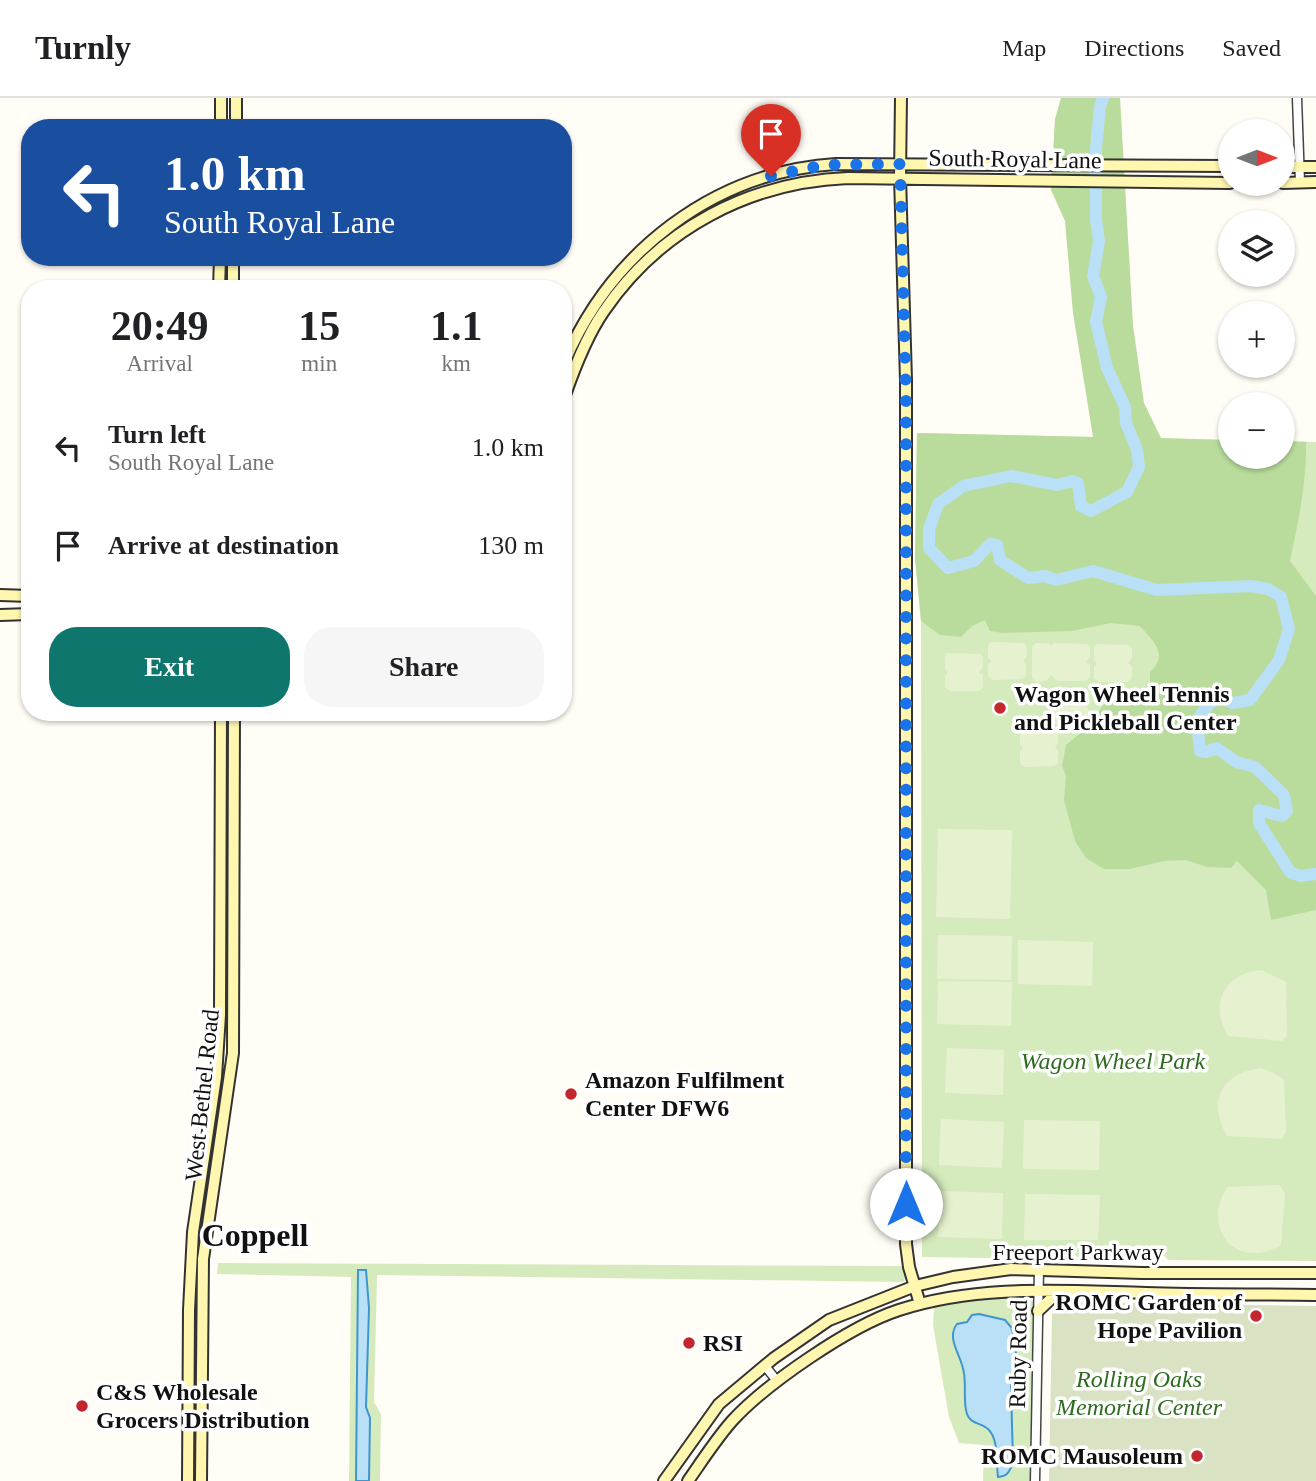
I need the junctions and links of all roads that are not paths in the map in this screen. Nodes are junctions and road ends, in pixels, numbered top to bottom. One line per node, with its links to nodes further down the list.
1 (221, 98): 5 (main road)
2 (236, 98): 6 (main road)
3 (901, 98): 7 (main road)
4 (1297, 98): 11 (street)
5 (221, 119)
6 (236, 119)
7 (900, 164): 8 (main road, South Royal Lane); 13 (main road); 19 (main road, South Royal Lane)
8 (1041, 165): 9 (main road, South Royal Lane); 14 (main road)
9 (1218, 166)
10 (1295, 167): 11 (main road)
11 (1300, 167): 12 (main road); 16 (street)
12 (1316, 167)
13 (900, 177): 14 (main road, South Royal Lane); 19 (main road, South Royal Lane); 34 (main road)
14 (1012, 179): 18 (main road, South Royal Lane)
15 (1295, 182): 16 (main road)
16 (1300, 182): 17 (main road)
17 (1316, 182)
18 (1218, 183)
19 (717, 203): 20 (main road, South Royal Lane); 21 (main road, South Royal Lane)
20 (572, 344)
21 (572, 376)
22 (0, 595): 23 (main road)
23 (21, 596)
24 (21, 614): 25 (main road)
25 (0, 615)
26 (221, 721): 28 (main road, West Bethel Road)
27 (234, 721): 29 (main road, West Bethel Road)
28 (210, 1123): 29 (main road); 38 (main road, West Bethel Road)
29 (223, 1125): 39 (main road, West Bethel Road)
30 (1039, 1269): 31 (main road, Freeport Parkway); 34 (main road, Freeport Parkway); 35 (street, Ruby Road)
31 (1142, 1273): 32 (main road, Freeport Parkway); 37 (main road)
32 (1155, 1273): 33 (main road, Freeport Parkway); 37 (main road)
33 (1316, 1273)
34 (915, 1286): 41 (main road); 43 (main road, Freeport Parkway)
35 (1039, 1290): 36 (main road, Freeport Parkway); 41 (main road, Freeport Parkway); 42 (street, Ruby Road)
36 (1064, 1291): 37 (main road, Freeport Parkway); 42 (main road)
37 (1150, 1293): 40 (main road, Freeport Parkway)
38 (189, 1294): 39 (main road); 45 (main road, West Bethel Road)
39 (203, 1295): 46 (main road, West Bethel Road)
40 (1316, 1295)
41 (920, 1304): 44 (main road, Freeport Parkway)
42 (1038, 1311): 49 (street, Ruby Road)
43 (765, 1366): 44 (street); 47 (main road, Freeport Parkway)
44 (777, 1381): 48 (main road, Freeport Parkway)
45 (188, 1481)
46 (201, 1481)
47 (665, 1481)
48 (688, 1481)
49 (1035, 1481)

